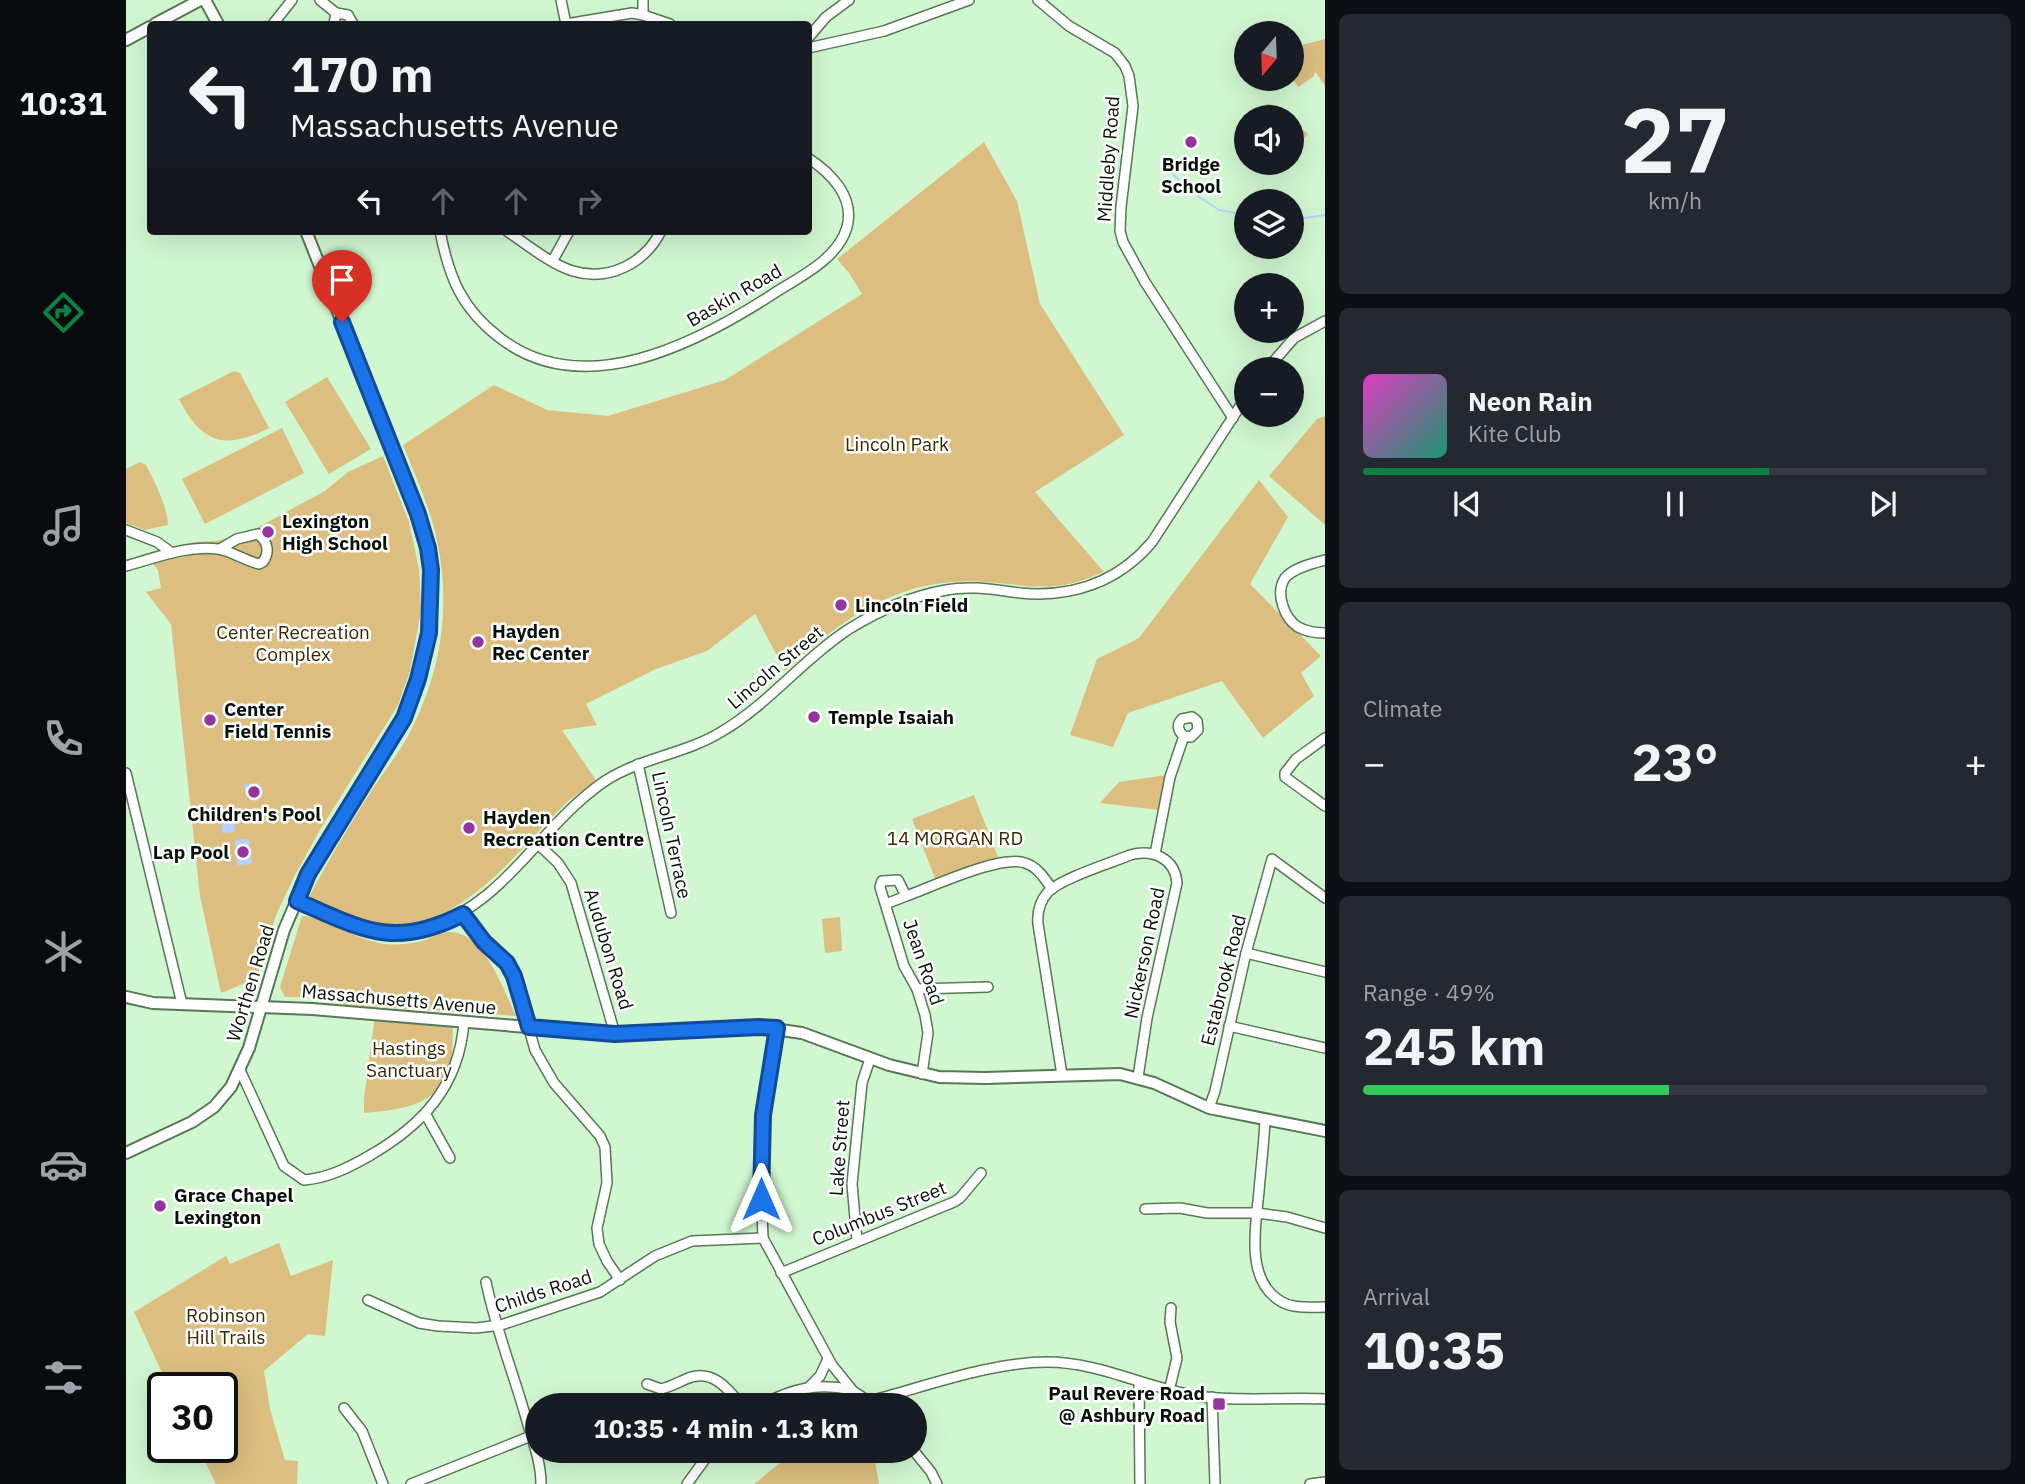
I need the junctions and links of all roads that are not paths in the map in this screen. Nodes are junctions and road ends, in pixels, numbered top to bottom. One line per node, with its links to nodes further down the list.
1 (200, 0): 12 (main road)
2 (205, 0): 13 (main road)
3 (292, 0): 14 (street)
4 (320, 0): 10 (street)
5 (561, 0): 17 (street)
6 (643, 0): 11 (street)
7 (849, 0): 21 (street)
8 (970, 0): 23 (street)
9 (1038, 0): 33 (street, Middleby Road)
10 (336, 13): 15 (street); 16 (street)
11 (643, 15): 18 (street); 19 (street)
12 (162, 21)
13 (216, 21)
14 (275, 21)
15 (335, 21)
16 (351, 21)
17 (565, 21)
18 (584, 21)
19 (661, 21)
20 (147, 29): 22 (main road)
21 (812, 33)
22 (126, 40)
23 (812, 47)
24 (812, 161): 26 (street, Baskin Road)
25 (308, 235): 50 (main road, Worthen Road)
26 (441, 235)
27 (513, 235): 30 (street)
28 (567, 235): 30 (street)
29 (658, 235): 30 (street)
30 (553, 260)
31 (1325, 321): 32 (street)
32 (1277, 357)
33 (1233, 418): 42 (street, Lincoln Street)
34 (126, 530): 36 (street)
35 (220, 549): 35 (street); 36 (street)
36 (172, 553): 38 (street)
37 (1325, 560): 39 (street)
38 (126, 566)
39 (1325, 633)
40 (1184, 736): 46 (street)
41 (1325, 737): 44 (street)
42 (638, 764): 45 (street, Lincoln Street); 52 (street, Lincoln Terrace)
43 (126, 773): 59 (street)
44 (1325, 806)
45 (538, 844): 53 (street, Lincoln Street); 65 (street, Audubon Road)
46 (1155, 854): 47 (street); 71 (street, Nickerson Road)
47 (1052, 889): 48 (street); 70 (street)
48 (906, 896): 51 (street, Jean Road); 51 (street, Jean Road)
49 (1325, 898): 54 (street, Estabrook Road)
50 (297, 901): 53 (street, Lincoln Street); 60 (main road, Worthen Road)
51 (886, 904): 57 (street, Jean Road)
52 (671, 913)
53 (463, 914): 63 (street)
54 (1246, 953): 55 (street); 62 (street, Estabrook Road)
55 (1325, 971)
56 (988, 987): 57 (street)
57 (917, 989): 69 (street, Jean Road)
58 (126, 997): 59 (main road, Massachusetts Avenue)
59 (182, 1004): 60 (main road, Massachusetts Avenue)
60 (261, 1007): 61 (main road, Massachusetts Avenue); 68 (main road, Worthen Road)
61 (464, 1022): 63 (main road, Massachusetts Avenue); 73 (street)
62 (1229, 1026): 66 (street); 72 (street, Estabrook Road)
63 (529, 1027): 65 (main road, Massachusetts Avenue); 85 (street)
64 (777, 1028): 65 (main road, Massachusetts Avenue); 67 (main road, Massachusetts Avenue); 82 (street)
65 (615, 1034)
66 (1325, 1048)
67 (870, 1059): 69 (main road, Massachusetts Avenue); 83 (street, Lake Street)
68 (240, 1070): 73 (street); 76 (main road, Worthen Road)
69 (922, 1074): 70 (main road, Massachusetts Avenue)
70 (1062, 1075): 71 (main road, Massachusetts Avenue)
71 (1138, 1077): 72 (main road, Massachusetts Avenue)
72 (1209, 1108): 74 (main road, Massachusetts Avenue)
73 (426, 1115): 77 (street)
74 (1265, 1120): 75 (main road, Massachusetts Avenue); 80 (street)
75 (1325, 1131)
76 (126, 1153)
77 (450, 1158)
78 (981, 1173): 83 (street, Columbus Street)
79 (1145, 1209): 80 (street)
80 (1257, 1213): 81 (street); 88 (street)
81 (1325, 1228)
82 (763, 1238): 84 (street); 85 (street, Childs Road)
83 (857, 1241): 84 (street, Columbus Street)
84 (781, 1273): 91 (street)
85 (620, 1280): 90 (street, Childs Road)
86 (486, 1282): 90 (street)
87 (368, 1300): 90 (street, Childs Road)
88 (1325, 1307)
89 (1171, 1308): 96 (street)
90 (497, 1325): 104 (street)
91 (828, 1359): 94 (street); 95 (street)
92 (1139, 1383): 96 (street); 100 (street); 115 (street)
93 (647, 1384): 97 (street)
94 (810, 1386): 95 (street); 98 (street)
95 (853, 1391): 99 (street)
96 (1168, 1391): 101 (street)
97 (732, 1393)
98 (788, 1393)
99 (856, 1393)
100 (907, 1393)
101 (1212, 1396): 102 (street); 116 (street)
102 (1325, 1399)
103 (344, 1408): 110 (street)
104 (525, 1416)
105 (525, 1438): 111 (street)
106 (538, 1463): 112 (street)
107 (702, 1463): 113 (street)
108 (925, 1463): 114 (street)
109 (1325, 1482): 117 (street)
110 (383, 1484)
111 (411, 1484)
112 (541, 1484)
113 (687, 1484)
114 (937, 1484)
115 (1140, 1484)
116 (1215, 1484)
117 (1310, 1484)

